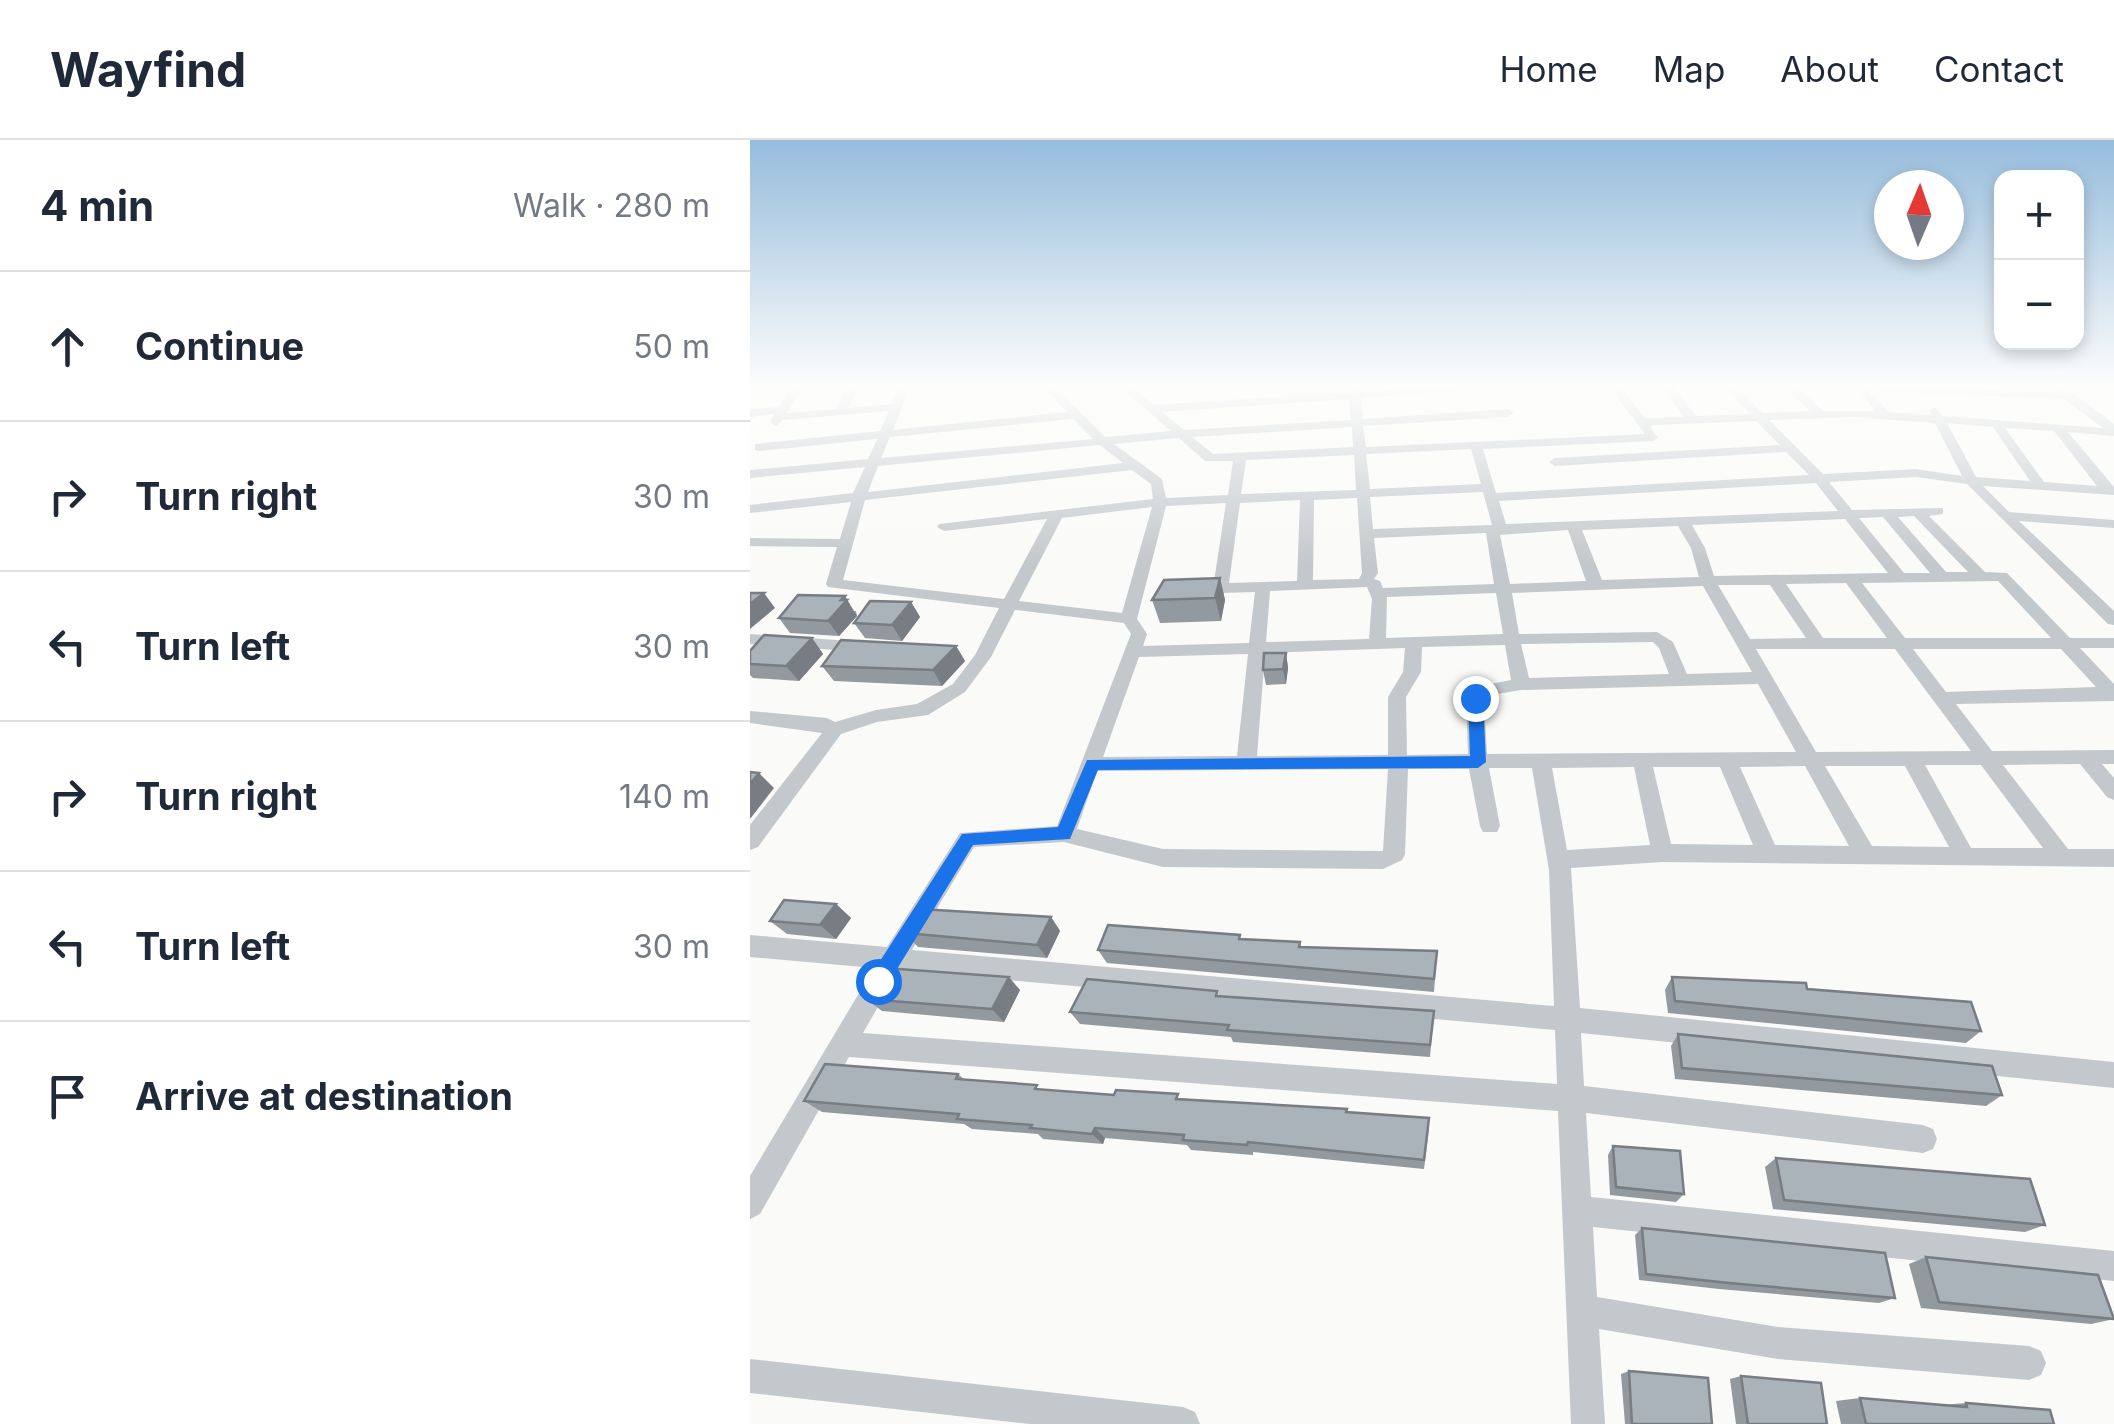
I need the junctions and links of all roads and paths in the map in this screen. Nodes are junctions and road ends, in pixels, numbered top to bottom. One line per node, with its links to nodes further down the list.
1 (808, 445): 16 (street)
2 (880, 445): 18 (street)
3 (1068, 445): 18 (street)
4 (1106, 445): 20 (street)
5 (1195, 445): 17 (street)
6 (1360, 445): 15 (street)
7 (1492, 445): 13 (street)
8 (1548, 445): 19 (street)
9 (1787, 445): 14 (street)
10 (1951, 445): 23 (street)
11 (2011, 445): 24 (street)
12 (2072, 445): 25 (street)
13 (1476, 446): 15 (street); 26 (street)
14 (1790, 448): 19 (street); 22 (street)
15 (1360, 451): 17 (street); 28 (street)
16 (754, 454)
17 (1240, 457): 31 (street)
18 (874, 461): 21 (street); 29 (street)
19 (1555, 462): 27 (street)
20 (1131, 466): 29 (street); 32 (street)
21 (750, 474)
22 (1819, 478): 23 (street); 27 (street); 38 (street)
23 (1971, 481): 24 (street); 39 (street)
24 (2038, 486): 25 (street)
25 (2111, 491)
26 (1492, 492): 27 (street); 28 (street); 44 (street)
27 (1568, 492)
28 (1362, 494): 30 (street); 45 (street)
29 (859, 496): 33 (street); 47 (street)
30 (1307, 496): 31 (street); 55 (street)
31 (1235, 499): 32 (street); 57 (street)
32 (1160, 502): 35 (street); 61 (street)
33 (750, 508)
34 (1938, 511): 37 (street)
35 (1058, 512): 42 (street); 60 (street)
36 (1886, 512): 37 (street); 38 (street); 49 (street)
37 (1917, 512): 48 (street)
38 (1849, 513): 40 (street); 52 (street)
39 (2005, 516): 43 (street); 62 (street)
40 (1681, 520): 41 (street); 54 (street)
41 (1572, 525): 44 (street); 56 (street)
42 (944, 526)
43 (2112, 527)
44 (1500, 528): 45 (street); 58 (street)
45 (1365, 534): 50 (street)
46 (750, 542): 47 (street)
47 (846, 543): 60 (street)
48 (1981, 576): 49 (street); 67 (street)
49 (1942, 577): 52 (street)
50 (1369, 578): 55 (street); 59 (street)
51 (1850, 578): 52 (street); 53 (street); 71 (street)
52 (1900, 578)
53 (1775, 580): 54 (street); 70 (street)
54 (1708, 581): 56 (street); 69 (street)
55 (1305, 586): 57 (street)
56 (1596, 586): 58 (street)
57 (1263, 587): 72 (street)
58 (1501, 589): 59 (street); 63 (street)
59 (1380, 594): 66 (street)
60 (1007, 607): 61 (street); 81 (street)
61 (1129, 620): 74 (street)
62 (2114, 620)
63 (1512, 638): 65 (street); 76 (street); 77 (street)
64 (750, 639): 73 (street)
65 (1414, 642): 66 (street); 91 (street)
66 (1377, 643): 72 (street)
67 (2062, 643): 68 (street); 71 (street); 78 (street)
68 (2114, 643)
69 (1744, 644): 70 (street); 75 (street)
70 (1818, 644): 71 (street)
71 (1897, 644): 79 (street)
72 (1258, 648): 74 (street); 93 (street)
73 (884, 649)
74 (1134, 652): 92 (street)
75 (1762, 678): 76 (street); 85 (street)
76 (1681, 682): 77 (street)
77 (1521, 684): 89 (street)
78 (2113, 694): 79 (street)
79 (1939, 698): 83 (street)
80 (750, 717): 81 (street)
81 (831, 730): 97 (street)
82 (1910, 756): 83 (street); 85 (street); 101 (street)
83 (1986, 756): 86 (street); 102 (street)
84 (2114, 756): 86 (street)
85 (1813, 757): 87 (street); 99 (street)
86 (2086, 757): 94 (street)
87 (1726, 758): 88 (street); 100 (street)
88 (1642, 760): 90 (street); 98 (street)
89 (1478, 762): 90 (street); 91 (street); 95 (street)
90 (1541, 762): 104 (street)
91 (1398, 763): 93 (street); 96 (street)
92 (1092, 764): 93 (street); 96 (street)
93 (1246, 764)
94 (2114, 792)
95 (1490, 826)
96 (1064, 834): 106 (street)
97 (750, 841)
98 (1662, 853): 100 (street); 104 (street)
99 (1865, 854): 100 (street); 101 (street)
100 (1768, 855)
101 (1965, 856): 102 (street)
102 (2062, 857): 103 (street)
103 (2114, 858)
104 (1558, 860): 107 (street)
105 (750, 946): 106 (street)
106 (892, 960): 107 (street); 108 (street)
107 (1565, 1019): 109 (street); 110 (street)
108 (842, 1044): 110 (street); 112 (street)
109 (2114, 1075)
110 (1570, 1098): 111 (street); 113 (street)
111 (1923, 1140)
112 (750, 1204)
113 (1576, 1210): 114 (street); 115 (street)
114 (2114, 1266)
115 (1582, 1310): 116 (street); 119 (street)
116 (2029, 1363)
117 (750, 1376): 118 (street)
118 (1182, 1424)
119 (1588, 1424)

